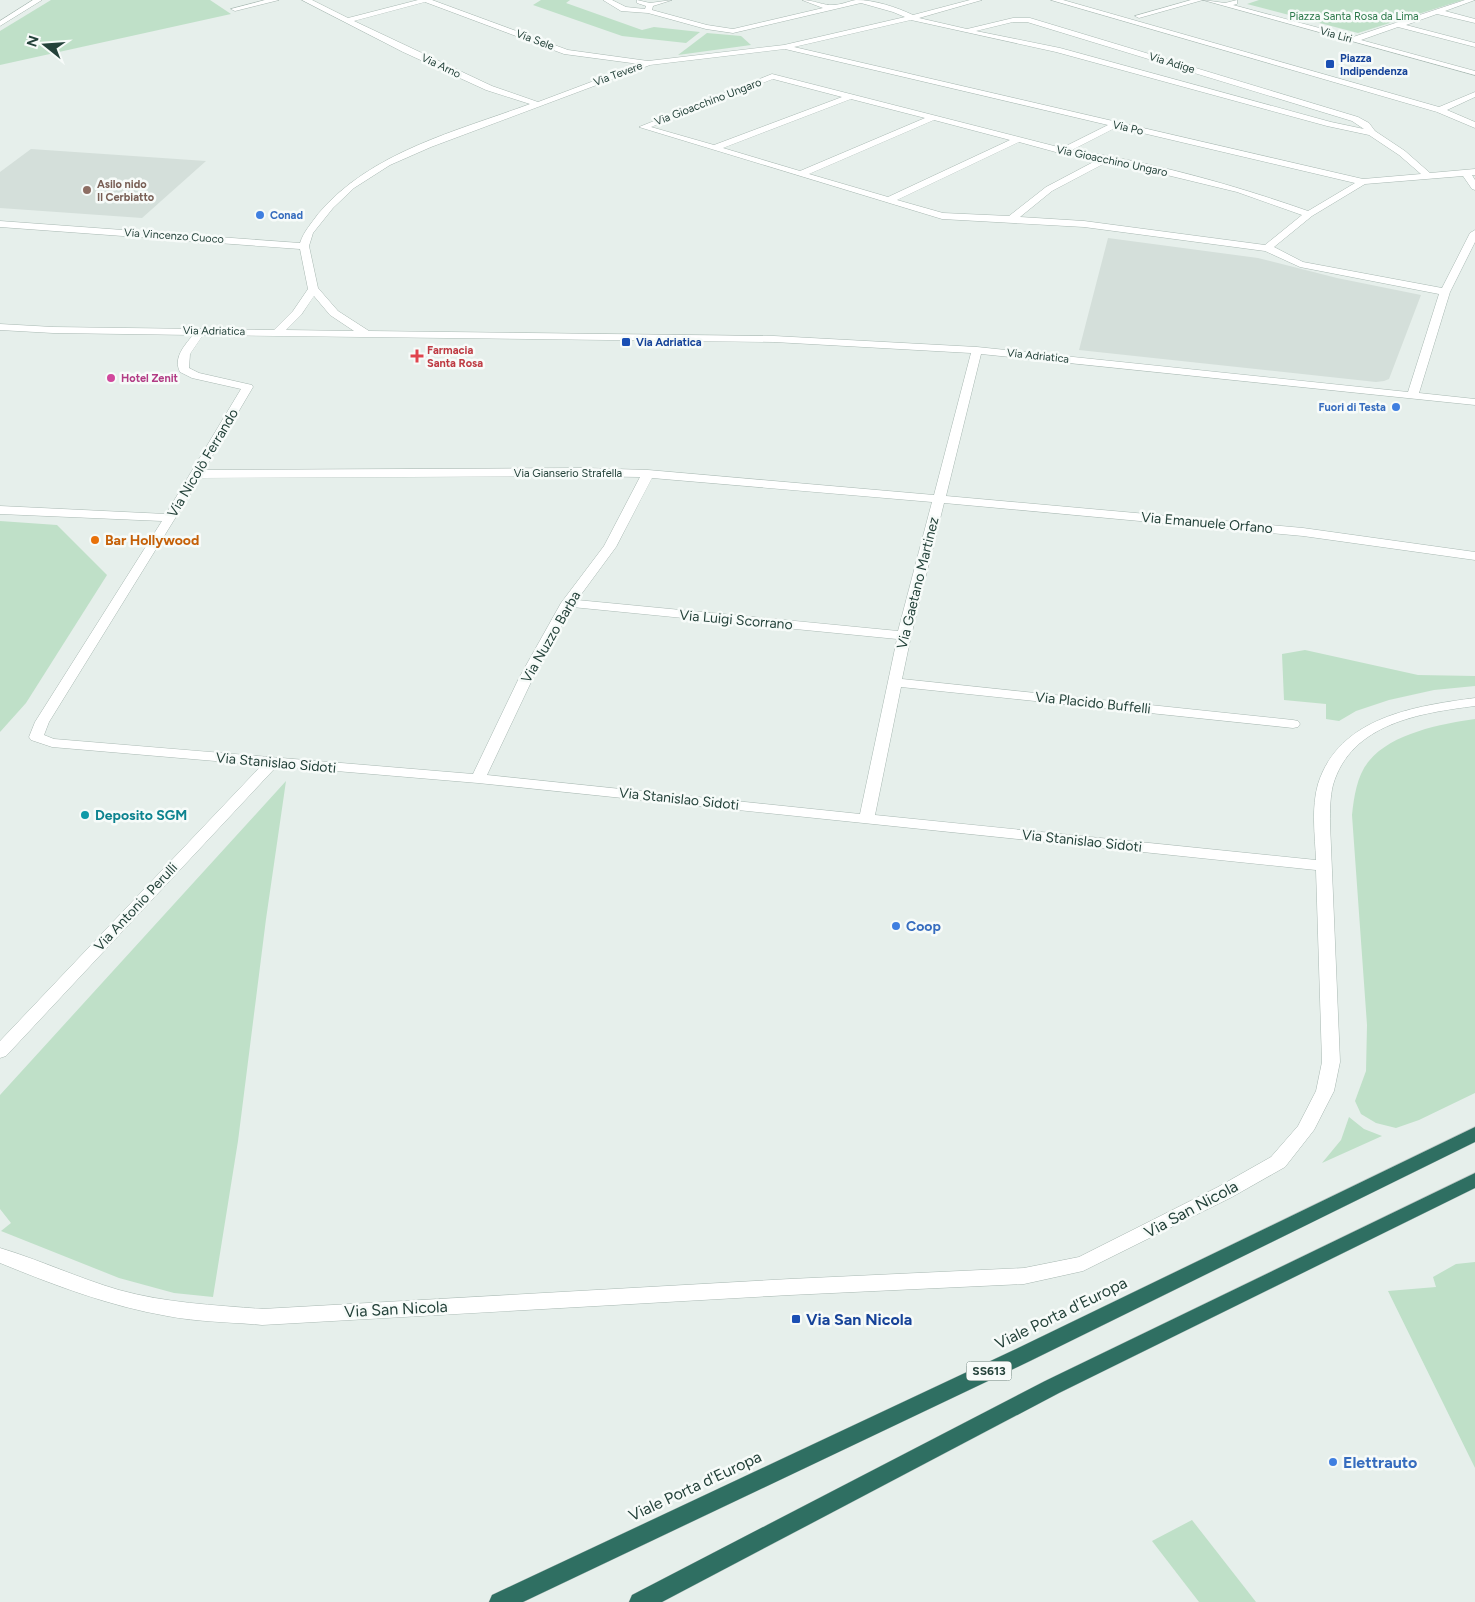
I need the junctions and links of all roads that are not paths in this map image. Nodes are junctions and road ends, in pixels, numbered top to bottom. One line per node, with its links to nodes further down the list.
1 (38, 0): 26 (street)
2 (275, 0): 20 (street)
3 (306, 0): 24 (street, Via Arno)
4 (426, 0): 24 (street); 32 (street, Via Sele)
5 (607, 0): 18 (street)
6 (636, 0): 18 (street)
7 (668, 0): 18 (street)
8 (806, 0): 19 (street)
9 (859, 0): 19 (street); 23 (street, Via Adige)
10 (978, 0): 23 (street, Via Tevere)
11 (1055, 0): 38 (street)
12 (1083, 0): 22 (street)
13 (1198, 0): 22 (street)
14 (1207, 0): 17 (street, Via Liri)
15 (1242, 0): 17 (street)
16 (1472, 0): 21 (street)
17 (1225, 5): 29 (street, Via Liri)
18 (649, 8): 19 (street)
19 (831, 8)
20 (235, 9)
21 (1436, 12): 25 (street); 27 (street)
22 (1139, 16): 37 (street)
23 (910, 18): 28 (street, Via Adige); 31 (street, Via Tevere)
24 (350, 20): 36 (street, Via Arno)
25 (1475, 21)
26 (0, 24)
27 (1398, 25): 29 (street); 30 (street)
28 (965, 31): 43 (street, Via Adige); 43 (street, Via Adige)
29 (1353, 40): 33 (street, Via Liri)
30 (1475, 45)
31 (784, 47): 32 (street, Via Tevere); 42 (street, Via Po)
32 (649, 63): 36 (street, Via Tevere)
33 (1475, 73)
34 (1475, 94): 37 (street)
35 (850, 96): 40 (street, Via Gioacchino Ungaro); 45 (street); 45 (street, Via Gioacchino Ungaro)
36 (537, 104): 58 (street, Via Tevere)
37 (1452, 105): 38 (street); 39 (street)
38 (1440, 110): 41 (street)
39 (1467, 110)
40 (935, 118): 44 (street, Via Gioacchino Ungaro); 49 (street)
41 (1473, 122)
42 (1116, 125): 46 (street); 51 (street, Via Po)
43 (1372, 133): 50 (street, Via Adige)
44 (1019, 140): 46 (street, Via Gioacchino Ungaro); 53 (street)
45 (715, 148): 49 (street, Via Gioacchino Ungaro)
46 (1063, 151): 47 (street, Via Gioacchino Ungaro)
47 (1108, 158): 54 (street, Via Gioacchino Ungaro); 55 (street)
48 (1470, 172): 50 (street, Via Po); 52 (street)
49 (800, 174): 53 (street, Via Gioacchino Ungaro)
50 (1428, 176): 51 (street, Via Po)
51 (1363, 182): 54 (street)
52 (1475, 187)
53 (889, 200): 55 (street, Via Gioacchino Ungaro)
54 (1309, 214): 59 (street)
55 (1011, 219): 59 (street, Via Gioacchino Ungaro)
56 (0, 224): 58 (street, Via Vincenzo Cuoco)
57 (1475, 233): 61 (street)
58 (304, 246): 60 (street)
59 (1267, 248): 61 (street, Via Gioacchino Ungaro)
60 (313, 289): 64 (street); 65 (street)
61 (1445, 292): 67 (street)
62 (0, 327): 63 (street, Via Adriatica)
63 (201, 331): 64 (street, Via Adriatica); 69 (street, Via Nicolò Ferrando)
64 (278, 332): 65 (street, Via Adriatica)
65 (365, 333): 66 (street, Via Adriatica)
66 (977, 350): 67 (street, Via Adriatica); 71 (street, Via Gaetano Martinez)
67 (1413, 394): 68 (street, Via Adriatica)
68 (1475, 402)
69 (196, 474): 70 (street, Via Gianserio Strafella); 73 (street, Via Nicolò Ferrando)
70 (648, 474): 71 (street, Via Gianserio Strafella); 75 (street, Via Nuzzo Barba)
71 (939, 500): 74 (street, Via Emanuele Orfano); 76 (street, Via Gaetano Martinez)
72 (0, 510): 73 (street)
73 (170, 518): 80 (street, Via Nicolò Ferrando)
74 (1475, 556)
75 (568, 604): 76 (street, Via Luigi Scorrano); 82 (street, Via Nuzzo Barba)
76 (904, 636): 77 (street, Via Gaetano Martinez)
77 (894, 682): 79 (street, Via Placido Buffelli); 83 (street, Via Gaetano Martinez)
78 (1475, 702): 84 (street, Via San Nicola)
79 (1293, 724)
80 (36, 736): 81 (street, Via Stanislao Sidoti)
81 (272, 763): 82 (street, Via Stanislao Sidoti); 85 (street, Via Antonio Perulli)
82 (478, 779): 83 (street, Via Stanislao Sidoti)
83 (867, 818): 84 (street, Via Stanislao Sidoti)
84 (1323, 866): 88 (street, Via San Nicola)
85 (0, 1052)
86 (1475, 1134): 89 (highway, Viale Porta d'Europa / SS613)
87 (1475, 1180): 90 (highway)
88 (0, 1255)
89 (500, 1602)
90 (640, 1602)

